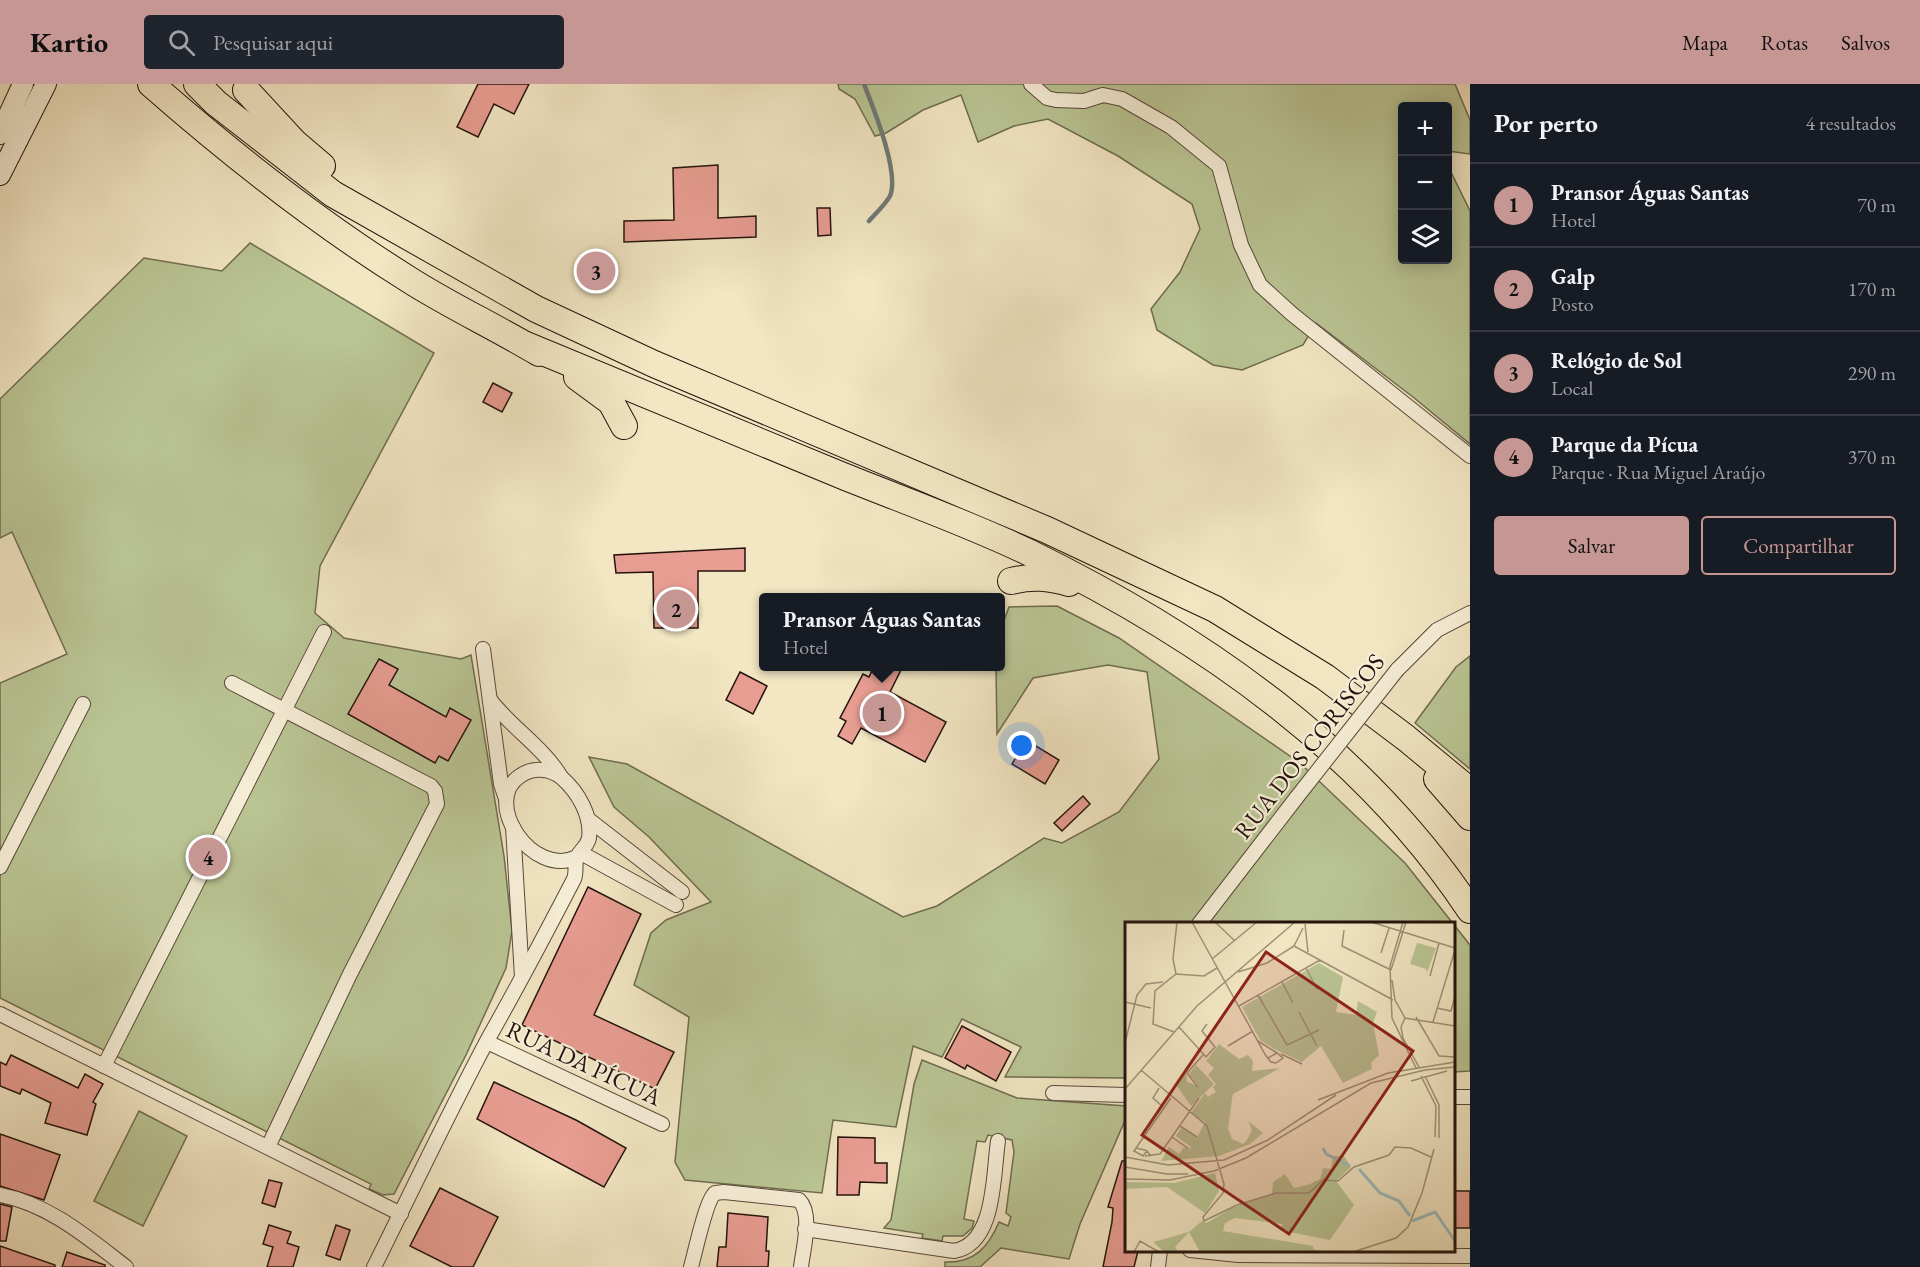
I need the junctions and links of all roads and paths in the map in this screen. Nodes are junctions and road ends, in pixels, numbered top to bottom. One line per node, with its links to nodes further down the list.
1 (23, 84): 7 (street)
2 (45, 84): 8 (street)
3 (151, 84): 10 (highway)
4 (197, 84): 9 (highway)
5 (1031, 84): 12 (street)
6 (246, 90): 9 (highway)
7 (0, 134)
8 (0, 176)
9 (411, 238): 22 (highway)
10 (526, 345): 11 (highway); 14 (highway)
11 (624, 426)
12 (1470, 456)
13 (1011, 581): 14 (highway)
14 (1137, 611): 33 (highway)
15 (1470, 613): 34 (street, RUA DOS CORISCOS, bridge)
16 (324, 632): 21 (street)
17 (483, 650): 19 (street)
18 (232, 683): 21 (street)
19 (491, 701): 23 (street); 25 (street)
20 (83, 704): 30 (street)
21 (284, 709): 38 (street); 43 (street)
22 (1394, 729): 24 (highway); 26 (highway)
23 (562, 779): 25 (street); 27 (street)
24 (1470, 791)
25 (506, 799): 28 (street)
26 (1470, 818)
27 (588, 819): 29 (street); 31 (street)
28 (513, 827): 29 (street); 35 (street)
29 (579, 855): 32 (street); 35 (street)
30 (0, 867)
31 (682, 892)
32 (676, 905)
33 (1470, 910)
34 (1201, 922)
35 (522, 979): 37 (street)
36 (0, 1014): 38 (street)
37 (487, 1042): 41 (street, RUA DA PÍCUA); 45 (street)
38 (104, 1066): 43 (street)
39 (1053, 1093): 40 (street)
40 (1125, 1095)
41 (662, 1124)
42 (998, 1141): 46 (street)
43 (268, 1147): 45 (street)
44 (0, 1195): 51 (street)
45 (401, 1214): 52 (street)
46 (805, 1229): 53 (street); 54 (street)
47 (1160, 1252): 55 (street)
48 (1195, 1252): 50 (street)
49 (1470, 1256): 50 (street)
50 (1237, 1261)
51 (126, 1267)
52 (374, 1267)
53 (691, 1267)
54 (801, 1267)
55 (1158, 1267)

